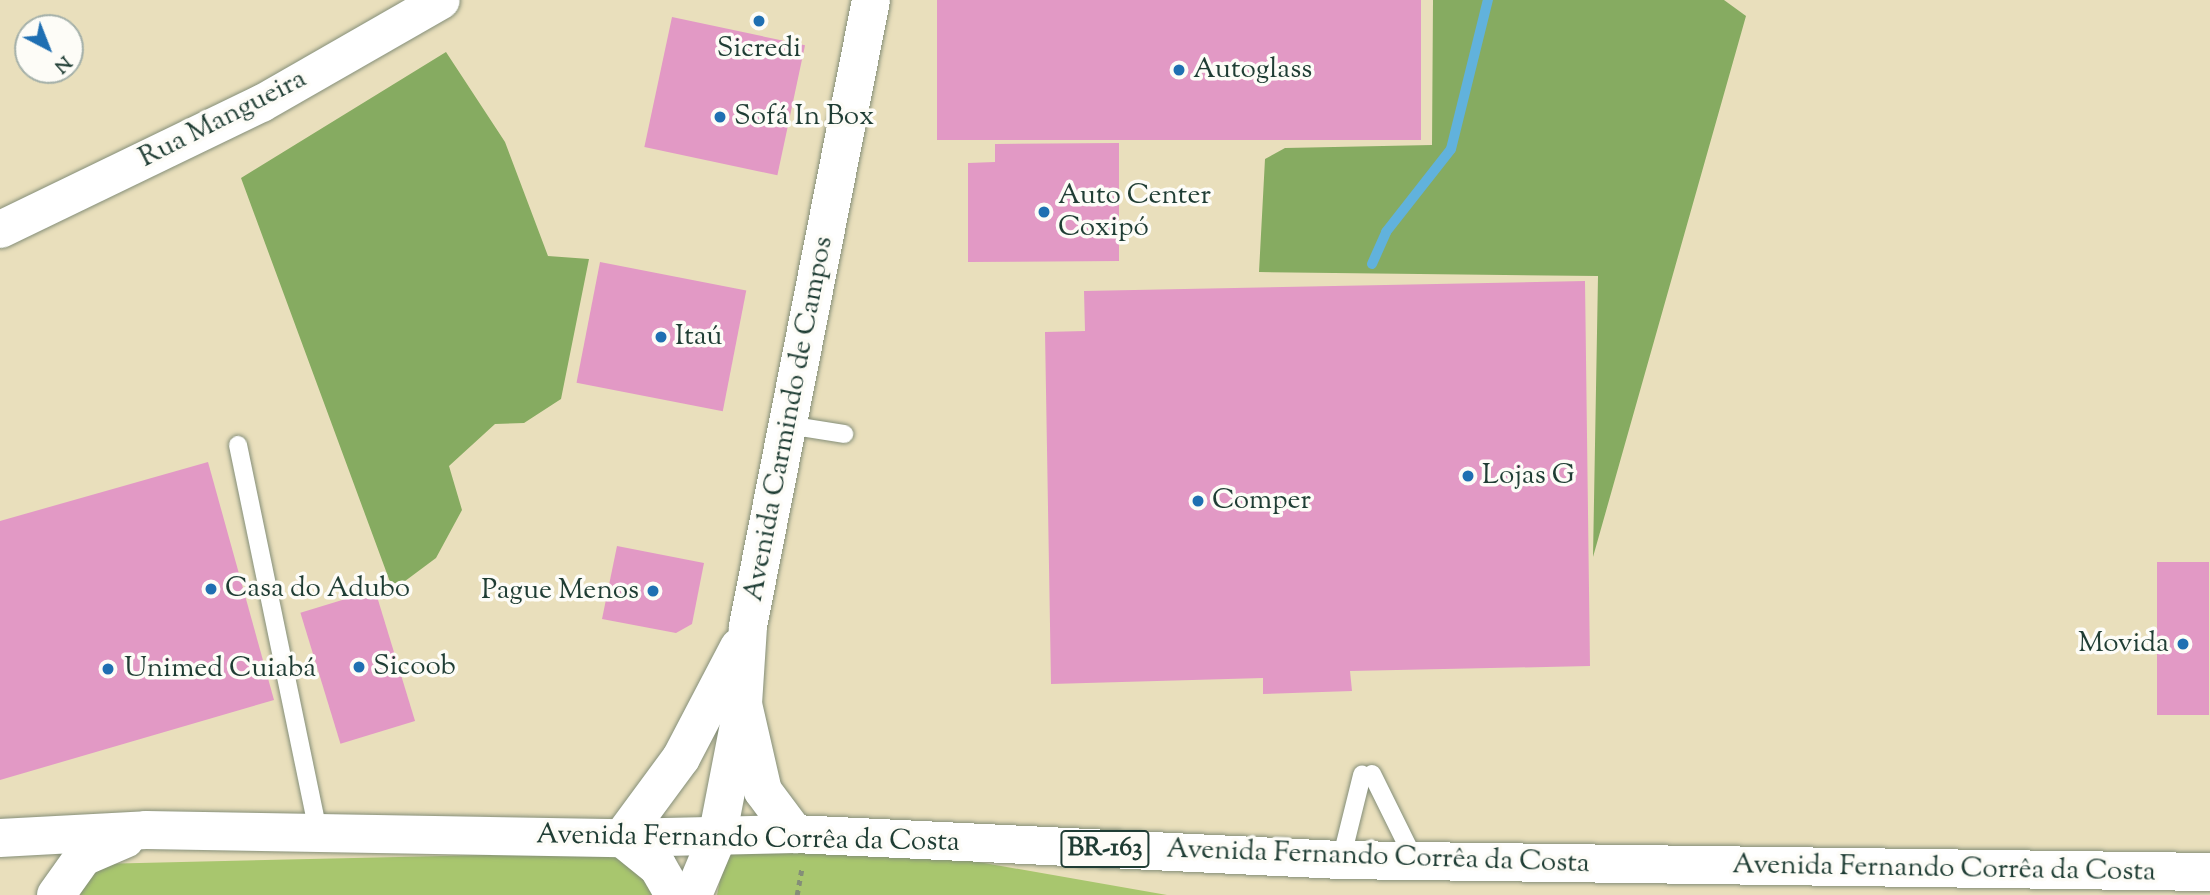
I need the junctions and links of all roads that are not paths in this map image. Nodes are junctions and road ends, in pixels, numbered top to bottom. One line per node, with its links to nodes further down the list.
1 (441, 0): 3 (street, Rua Mangueira)
2 (871, 0): 4 (main road, Avenida Carmindo de Campos)
3 (0, 229)
4 (788, 425): 5 (lane); 7 (main road, Avenida Carmindo de Campos)
5 (844, 434)
6 (239, 445): 10 (lane)
7 (748, 626): 8 (main road, Avenida Carmindo de Campos); 12 (main road)
8 (743, 704): 13 (main road, Avenida Carmindo de Campos); 14 (main road)
9 (146, 830): 10 (main road, Avenida Fernando Corrêa da Costa / BR-163); 11 (main road, Avenida Fernando Corrêa da Costa / BR-163); 18 (main road)
10 (318, 831): 12 (main road, Avenida Fernando Corrêa da Costa / BR-163)
11 (0, 838)
12 (622, 838): 13 (main road, Avenida Fernando Corrêa da Costa / BR-163); 19 (main road)
13 (717, 838): 14 (main road, Avenida Fernando Corrêa da Costa / BR-163); 20 (main road, Avenida Carmindo de Campos)
14 (800, 844): 15 (main road, Avenida Fernando Corrêa da Costa / BR-163)
15 (1341, 860): 16 (main road, Avenida Fernando Corrêa da Costa / BR-163); 16 (lane)
16 (1415, 861): 17 (main road, Avenida Fernando Corrêa da Costa / BR-163)
17 (2210, 872)
18 (57, 895)
19 (674, 895)
20 (693, 895)

